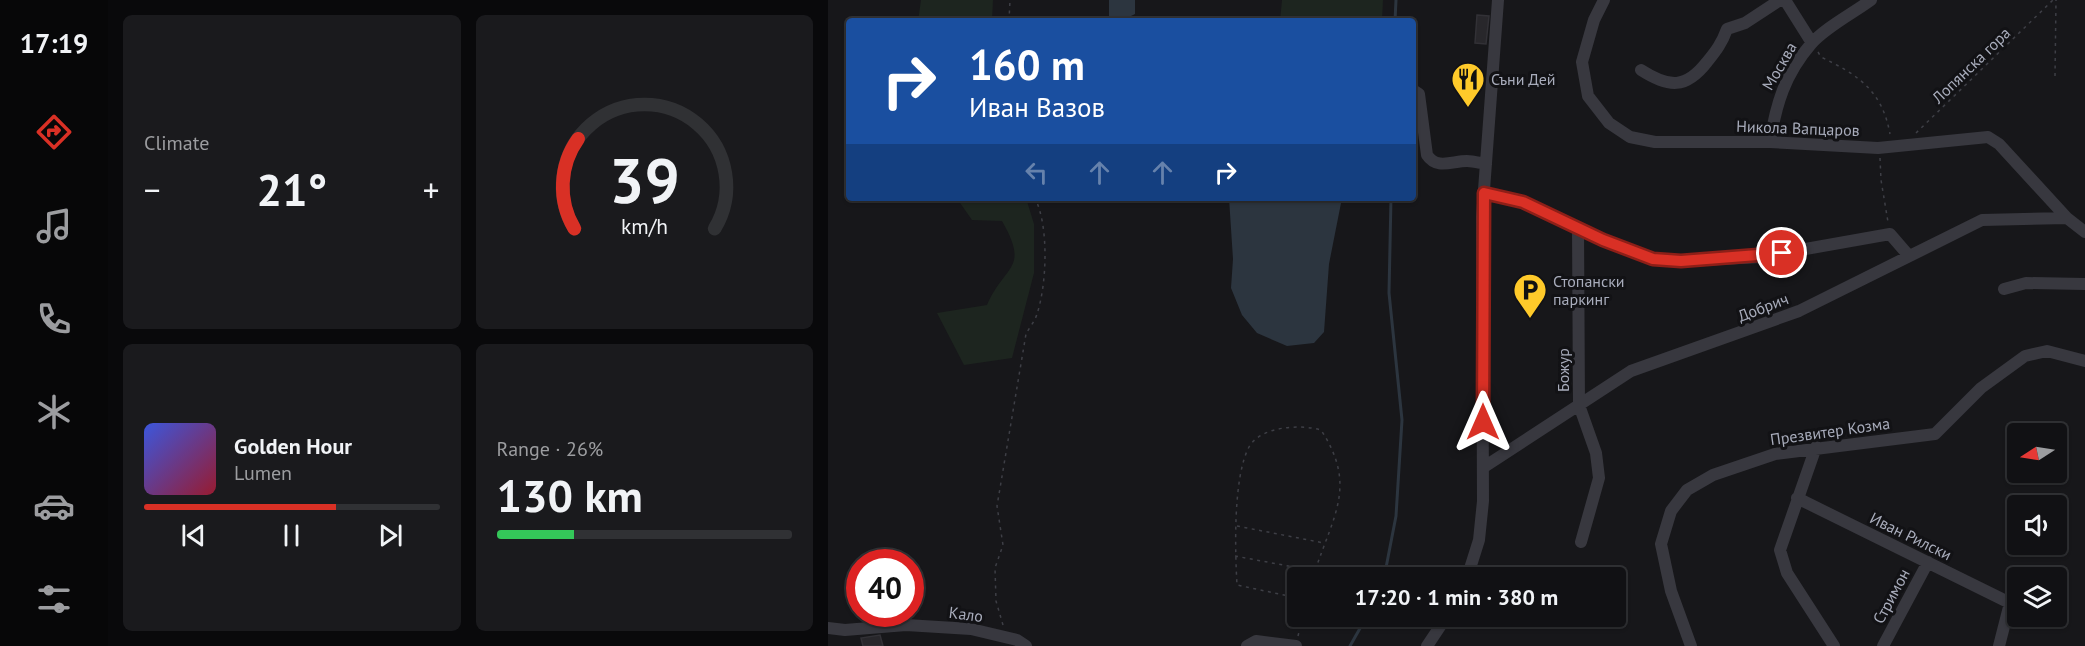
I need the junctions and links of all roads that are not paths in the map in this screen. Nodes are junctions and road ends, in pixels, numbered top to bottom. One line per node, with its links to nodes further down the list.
1 (1498, 0): 10 (street)
2 (1604, 0): 9 (street, Никола Вапцаров)
3 (1780, 0): 7 (street)
4 (1785, 0): 6 (street)
5 (1871, 0): 6 (street, Москва)
6 (1812, 43): 9 (street, Москва)
7 (1641, 70)
8 (1416, 92): 10 (street)
9 (1770, 142): 12 (street, Никола Вапцаров)
10 (1486, 164): 11 (street)
11 (1484, 193): 13 (street); 21 (street)
12 (2067, 218): 14 (street, Никола Вапцаров); 15 (street, Добрич)
13 (1578, 228): 15 (street); 19 (street, Божур)
14 (2085, 231)
15 (1909, 256): 19 (street, Добрич)
16 (2085, 284): 17 (street)
17 (2004, 289)
18 (2085, 361): 20 (street, Презвитер Козма)
19 (1579, 405): 21 (street, Добрич); 23 (street, Божур)
20 (1816, 447): 22 (street); 32 (street, Презвитер Козма)
21 (1484, 467): 25 (street)
22 (1797, 498): 24 (street, Иван Рилски); 33 (street)
23 (1581, 542)
24 (1928, 562): 34 (street, Стримон); 35 (street, Иван Рилски)
25 (1470, 567)
26 (1439, 627): 31 (street)
27 (828, 628): 28 (street, Кало)
28 (1026, 646)
29 (1247, 646): 30 (street)
30 (1296, 646)
31 (1426, 646)
32 (1691, 646)
33 (1834, 646)
34 (1883, 646)
35 (1999, 646)

